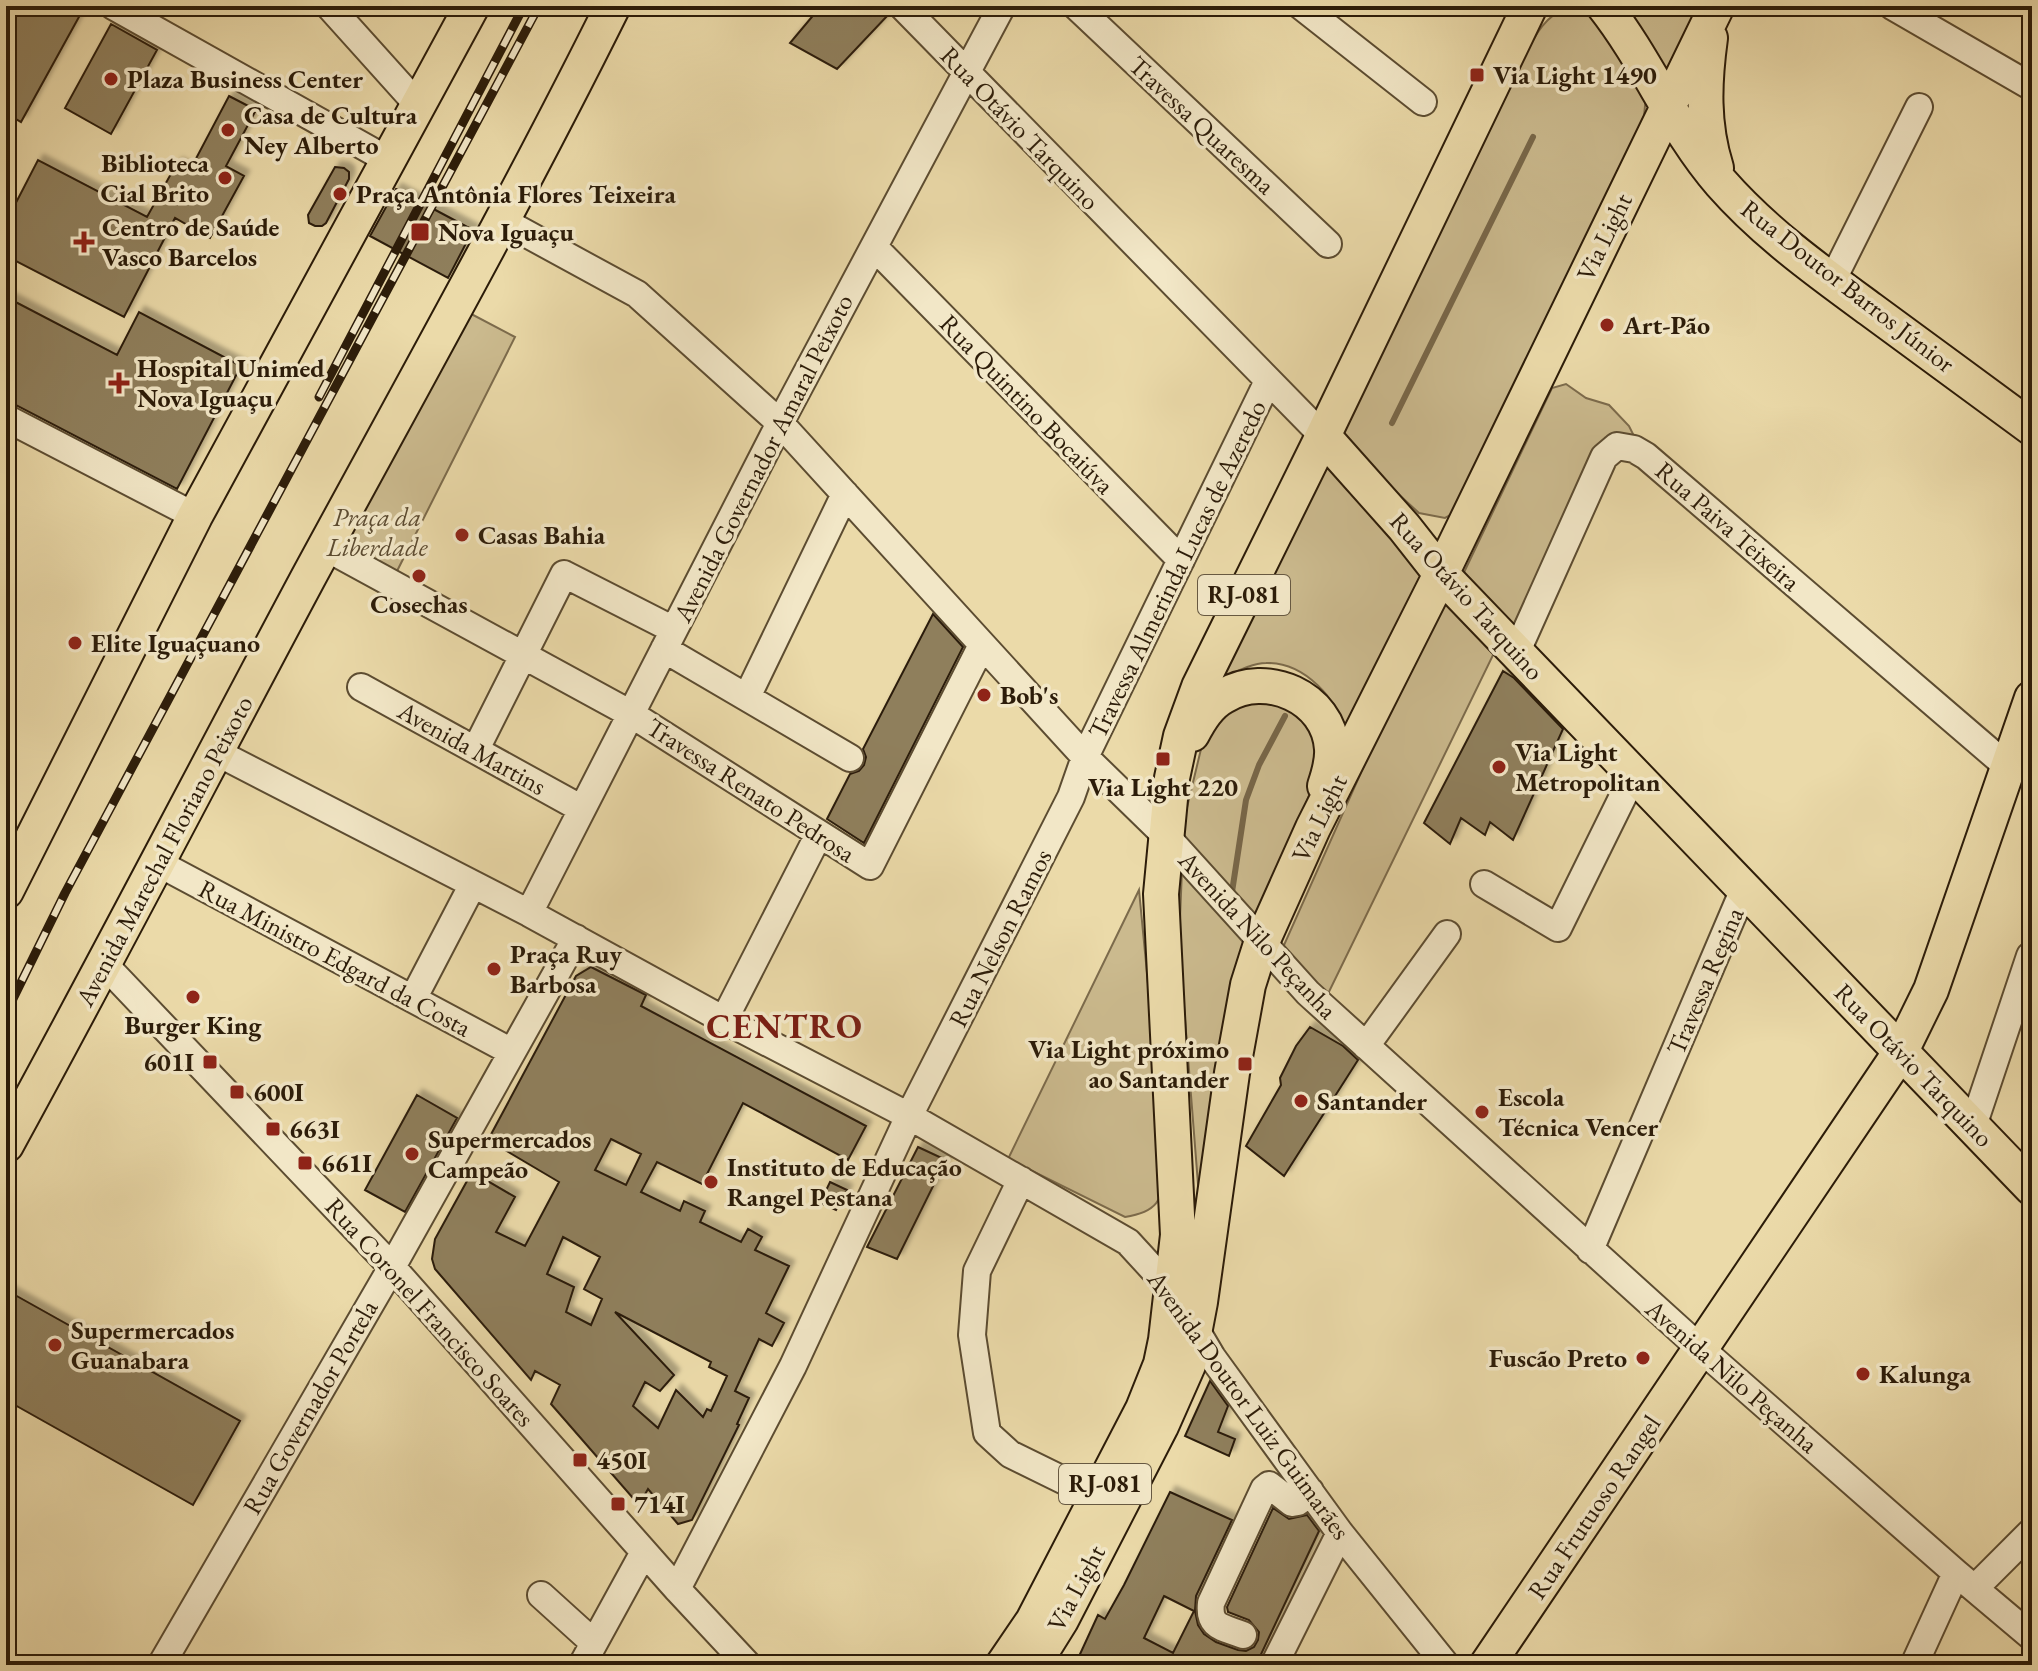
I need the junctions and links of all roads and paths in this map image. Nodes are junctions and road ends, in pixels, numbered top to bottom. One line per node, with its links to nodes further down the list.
1 (113, 6): 19 (street)
2 (329, 6): 16 (street)
3 (472, 6): 16 (main road)
4 (613, 6): 21 (main road, Avenida Marechal Floriano Peixoto)
5 (902, 6): 13 (street, Rua Otávio Tarquino)
6 (1002, 6): 13 (street, Avenida Governador Amaral Peixoto)
7 (1076, 6): 22 (street, Travessa Quaresma)
8 (1301, 6): 15 (street)
9 (1530, 6): 29 (main road, Via Light / RJ-081)
10 (1604, 6): 18 (main road, Rua Doutor Barros Júnior)
11 (1892, 6): 14 (street)
12 (1716, 9): 18 (main road, Via Light / RJ-081); 20 (main road)
13 (966, 74): 23 (street, Avenida Governador Amaral Peixoto); 25 (street, Rua Otávio Tarquino)
14 (2032, 87)
15 (1423, 102)
16 (418, 105): 19 (main road)
17 (1919, 107): 24 (street)
18 (1660, 108): 20 (main road, Rua Doutor Barros Júnior); 31 (main road, Via Light / RJ-081)
19 (388, 160): 32 (main road)
20 (1721, 183): 24 (main road, Rua Doutor Barros Júnior)
21 (503, 221): 27 (street, Avenida Nilo Peçanha); 34 (main road, Avenida Marechal Floriano Peixoto)
22 (1328, 244)
23 (874, 247): 27 (street, Avenida Governador Amaral Peixoto); 35 (street, Rua Quintino Bocaiúva)
24 (1832, 281): 28 (main road, Rua Doutor Barros Júnior)
25 (1268, 381): 29 (street, Rua Otávio Tarquino); 35 (street, Travessa Almerinda Lucas de Azeredo)
26 (6, 418): 32 (street)
27 (780, 423): 30 (street, Avenida Nilo Peçanha); 37 (street, Avenida Governador Amaral Peixoto)
28 (2032, 428)
29 (1323, 436): 33 (main road, Rua Otávio Tarquino); 51 (main road, Via Light / RJ-081)
30 (845, 494): 38 (street, Avenida Nilo Peçanha); 42 (street)
31 (1470, 514): 33 (main road); 36 (main road, Via Light / RJ-081)
32 (195, 516): 57 (main road)
33 (1404, 527): 36 (main road, Rua Otávio Tarquino)
34 (325, 547): 40 (street, Travessa Renato Pedrosa); 46 (main road, Avenida Marechal Floriano Peixoto)
35 (1181, 560): 47 (street, Travessa Almerinda Lucas de Azeredo)
36 (1441, 574): 39 (main road, Rua Otávio Tarquino); 53 (main road, Via Light / RJ-081)
37 (669, 640): 40 (street); 42 (street); 44 (street, Avenida Governador Amaral Peixoto)
38 (982, 645): 47 (street, Avenida Nilo Peçanha); 54 (street, Travessa Renato Pedrosa)
39 (1517, 651): 49 (street, Rua Paiva Teixeira); 50 (main road, Rua Otávio Tarquino)
40 (523, 654): 44 (street, Travessa Renato Pedrosa); 45 (street)
41 (361, 687): 45 (street, Avenida Martins)
42 (747, 697): 48 (street)
43 (2032, 698): 49 (main road, Rua Frutuoso Rangel)
44 (631, 714): 52 (street, Avenida Governador Amaral Peixoto); 54 (street, Travessa Renato Pedrosa)
45 (476, 749): 52 (street, Avenida Martins)
46 (216, 752): 56 (main road, Avenida Marechal Floriano Peixoto); 58 (street, Avenida Doutor Luiz Guimarães)
47 (1085, 757): 55 (street, Avenida Nilo Peçanha); 72 (street, Rua Nelson Ramos)
48 (850, 758)
49 (2008, 767): 71 (main road, Rua Frutuoso Rangel)
50 (1634, 774): 59 (street); 60 (main road, Rua Otávio Tarquino)
51 (1172, 778): 53 (main road); 55 (main road, Via Light / RJ-081)
52 (582, 809): 61 (street, Avenida Governador Amaral Peixoto)
53 (1313, 828): 64 (main road, Via Light / RJ-081)
54 (819, 834): 68 (street)
55 (1166, 836): 64 (street, Avenida Nilo Peçanha); 78 (main road, Via Light / RJ-081)
56 (158, 863): 66 (main road, Avenida Marechal Floriano Peixoto); 67 (street, Rua Ministro Edgard da Costa)
57 (11, 870)
58 (473, 884): 61 (street, Avenida Doutor Luiz Guimarães); 67 (street)
59 (1484, 884)
60 (1744, 889): 71 (main road, Rua Otávio Tarquino); 80 (street, Travessa Regina)
61 (529, 913): 63 (street, Avenida Doutor Luiz Guimarães)
62 (1447, 934): 69 (street)
63 (576, 938): 68 (street, Avenida Doutor Luiz Guimarães); 70 (street, Rua Governador Portela)
64 (1261, 944): 69 (street, Avenida Nilo Peçanha); 75 (main road, Via Light / RJ-081)
65 (2030, 956): 73 (street)
66 (105, 965): 74 (main road, Avenida Marechal Floriano Peixoto); 81 (street, Rua Coronel Francisco Soares)
67 (413, 999): 70 (street, Rua Ministro Edgard da Costa)
68 (724, 1020): 72 (street, Avenida Doutor Luiz Guimarães)
69 (1366, 1046): 80 (street, Avenida Nilo Peçanha)
70 (512, 1052): 81 (street, Rua Governador Portela)
71 (1900, 1053): 73 (main road, Rua Otávio Tarquino); 84 (main road, Rua Frutuoso Rangel)
72 (909, 1116): 76 (street, Avenida Doutor Luiz Guimarães); 91 (street, Rua Nelson Ramos)
73 (1973, 1126): 77 (main road, Rua Otávio Tarquino)
74 (6, 1145)
75 (1219, 1170): 78 (main road); 83 (main road, Via Light / RJ-081)
76 (1021, 1180): 79 (street, Avenida Doutor Luiz Guimarães); 85 (street)
77 (2032, 1188)
78 (1178, 1235): 79 (street); 82 (main road, Via Light / RJ-081)
79 (1128, 1242): 82 (street, Avenida Doutor Luiz Guimarães)
80 (1590, 1250): 84 (street, Avenida Nilo Peçanha)
81 (392, 1267): 89 (street, Rua Coronel Francisco Soares); 97 (street, Rua Governador Portela)
82 (1173, 1291): 83 (street, Avenida Doutor Luiz Guimarães); 99 (main road, Via Light / RJ-081)
83 (1195, 1331): 86 (street, Avenida Doutor Luiz Guimarães); 93 (main road, Via Light / RJ-081)
84 (1701, 1349): 90 (street, Avenida Nilo Peçanha); 104 (main road, Rua Frutuoso Rangel)
85 (1069, 1483)
86 (1310, 1491): 88 (street, Avenida Doutor Luiz Guimarães); 94 (street)
87 (2032, 1531): 90 (street)
88 (1340, 1533): 102 (street); 103 (street, Avenida Doutor Luiz Guimarães)
89 (644, 1552): 91 (street, Rua Coronel Francisco Soares); 96 (street)
90 (1966, 1580): 95 (street, Avenida Nilo Peçanha); 105 (street)
91 (677, 1589): 98 (street, Rua Coronel Francisco Soares)
92 (541, 1595): 96 (street)
93 (1061, 1620): 100 (main road, Via Light / RJ-081); 101 (main road)
94 (1243, 1635)
95 (2032, 1637)
96 (588, 1654)
97 (163, 1664)
98 (748, 1665)
99 (1003, 1665)
100 (1033, 1665)
101 (1041, 1665)
102 (1274, 1665)
103 (1446, 1665)
104 (1487, 1665)
105 (1914, 1665)

